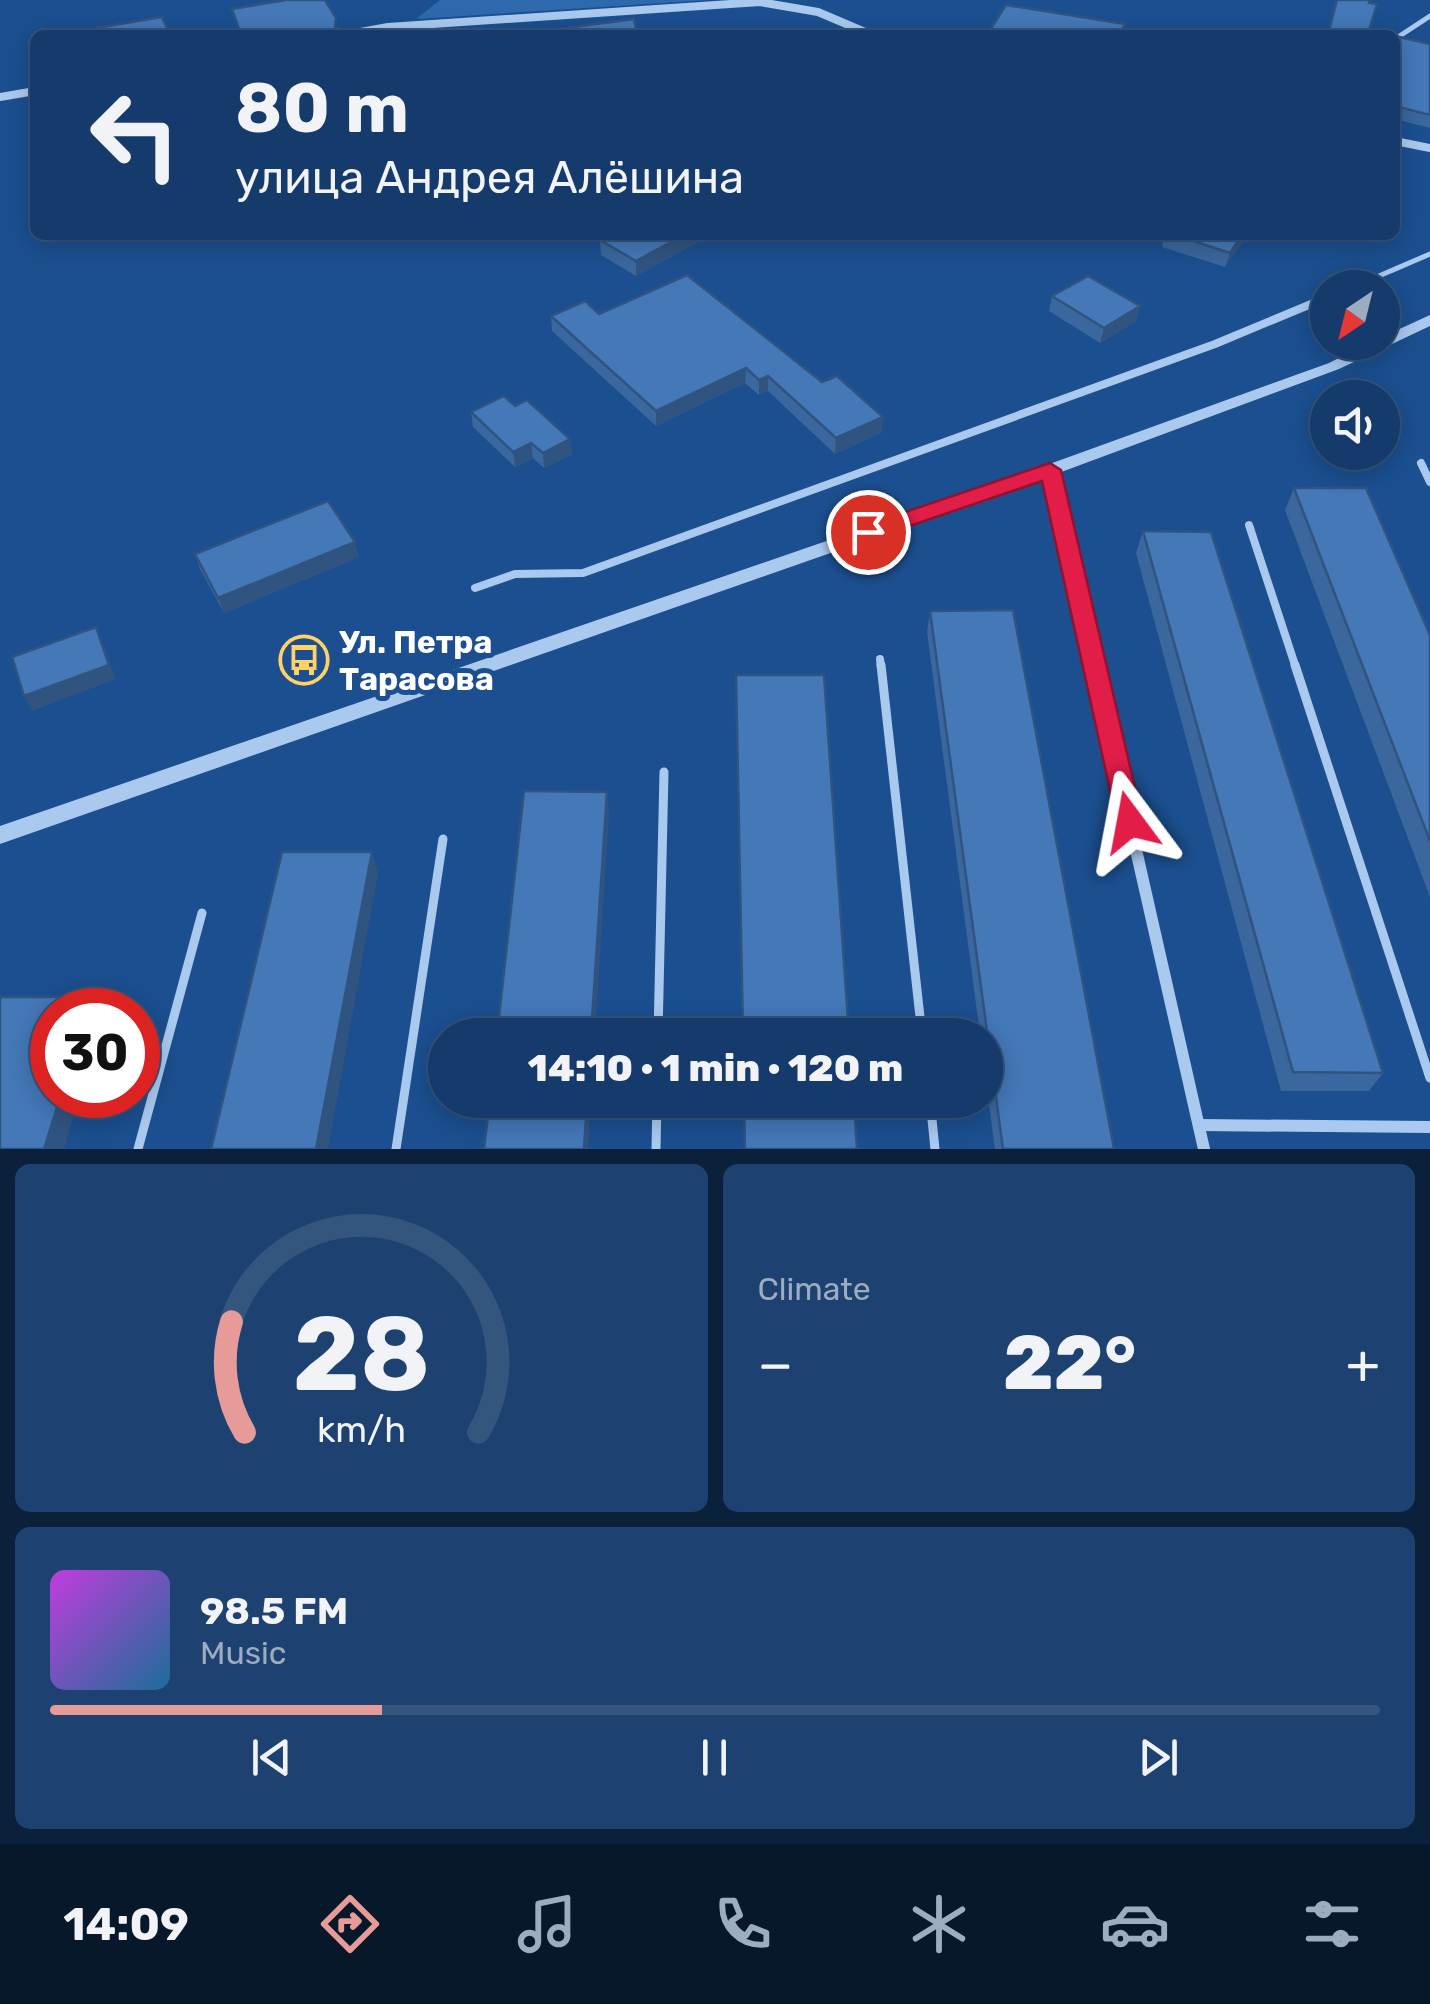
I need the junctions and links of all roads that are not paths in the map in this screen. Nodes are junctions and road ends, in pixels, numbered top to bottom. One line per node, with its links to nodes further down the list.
1 (1430, 16): 4 (lane)
2 (374, 30): 3 (street)
3 (863, 30)
4 (1400, 38)
5 (30, 92): 6 (street)
6 (0, 97)
7 (1400, 142): 8 (street)
8 (1430, 148)
9 (1430, 254): 10 (lane)
10 (1393, 270)
11 (1310, 304): 17 (lane)
12 (1430, 320): 14 (street)
13 (1420, 463): 15 (lane)
14 (1050, 470): 20 (street); 28 (street)
15 (1430, 482)
16 (1249, 525): 25 (lane)
17 (475, 588)
18 (880, 659): 24 (lane)
19 (664, 772): 23 (lane)
20 (0, 835)
21 (443, 839): 31 (lane)
22 (202, 913): 30 (lane)
23 (658, 1018)
24 (920, 1018)
25 (1430, 1078)
26 (657, 1118): 32 (lane)
27 (932, 1118): 33 (lane)
28 (1198, 1125): 29 (street); 34 (street)
29 (1430, 1127)
30 (138, 1149)
31 (396, 1149)
32 (656, 1149)
33 (935, 1149)
34 (1204, 1149)

